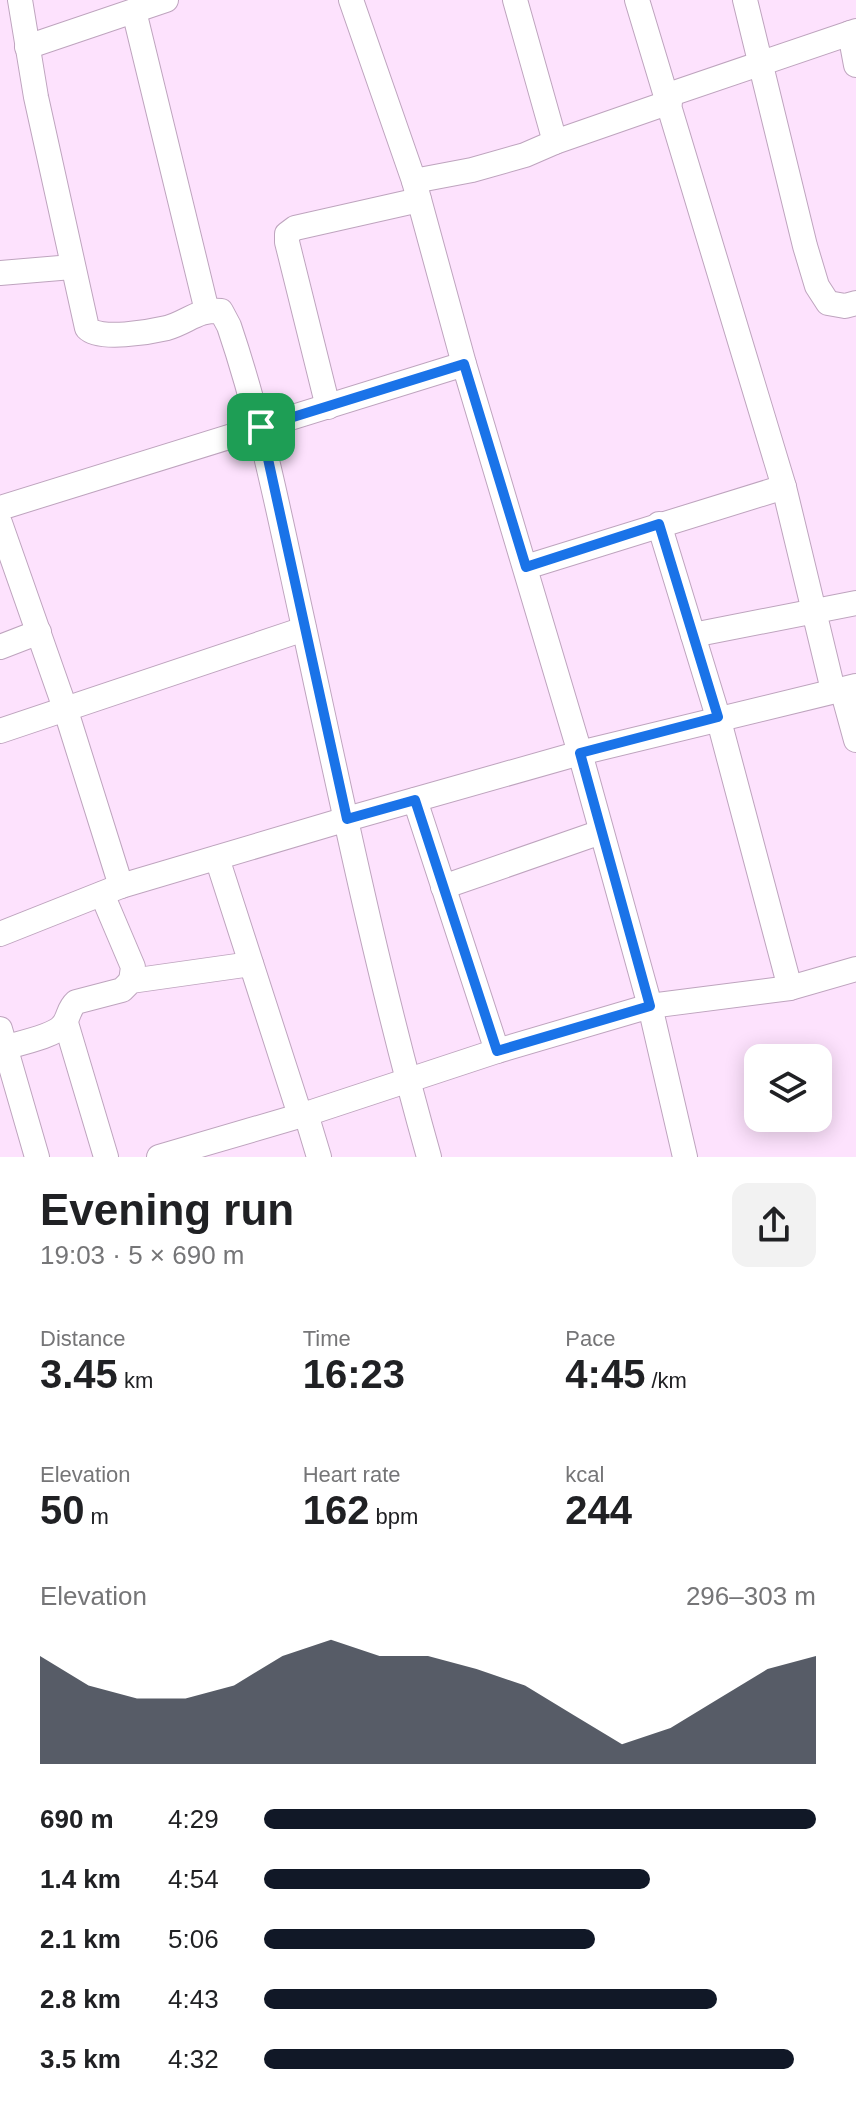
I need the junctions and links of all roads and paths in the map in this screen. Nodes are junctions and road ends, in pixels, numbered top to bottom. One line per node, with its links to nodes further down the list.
1 (20, 0): 9 (street)
2 (166, 0): 7 (street)
3 (351, 0): 14 (street)
4 (515, 0): 13 (street)
5 (637, 0): 12 (street)
6 (745, 0): 10 (street)
7 (134, 11): 9 (street); 18 (street)
8 (853, 32): 10 (street); 11 (street)
9 (27, 47): 15 (street)
10 (759, 64): 12 (street); 17 (street)
11 (856, 65)
12 (669, 98): 13 (street); 22 (street)
13 (555, 142): 14 (street)
14 (416, 190): 19 (street); 20 (street)
15 (72, 267): 16 (street); 18 (street)
16 (0, 273)
17 (856, 303)
18 (207, 311): 21 (street)
19 (464, 364): 20 (street); 26 (street)
20 (328, 407): 21 (street)
21 (261, 427): 23 (street); 29 (street)
22 (784, 487): 25 (street); 28 (street)
23 (0, 508)
24 (0, 523): 30 (street)
25 (659, 524): 26 (street); 31 (street)
26 (526, 567): 38 (street)
27 (856, 603): 28 (street)
28 (814, 611): 31 (street); 33 (street)
29 (304, 629): 34 (street); 40 (street)
30 (39, 632): 32 (street); 34 (street)
31 (693, 635): 35 (street)
32 (0, 647)
33 (844, 688): 35 (street); 37 (street)
34 (66, 711): 36 (street); 44 (street)
35 (718, 717): 38 (street); 49 (street)
36 (0, 731)
37 (856, 740)
38 (580, 753): 39 (street); 41 (street)
39 (415, 800): 40 (street); 43 (street)
40 (347, 819): 42 (street); 54 (street)
41 (601, 832): 43 (street); 50 (street)
42 (217, 858): 44 (street); 46 (street)
43 (443, 887): 53 (street)
44 (112, 890): 45 (street); 48 (street)
45 (0, 934)
46 (251, 964): 48 (street); 55 (street)
47 (856, 969): 49 (street)
48 (131, 981): 51 (street)
49 (790, 988): 50 (street)
50 (650, 1006): 53 (street); 61 (street)
51 (66, 1023): 52 (street); 57 (street)
52 (2, 1042): 56 (street)
53 (497, 1051): 54 (street)
54 (407, 1080): 55 (street); 60 (street)
55 (303, 1114): 58 (street); 59 (street)
56 (37, 1157)
57 (106, 1157)
58 (159, 1157)
59 (319, 1157)
60 (429, 1157)
61 (685, 1157)

